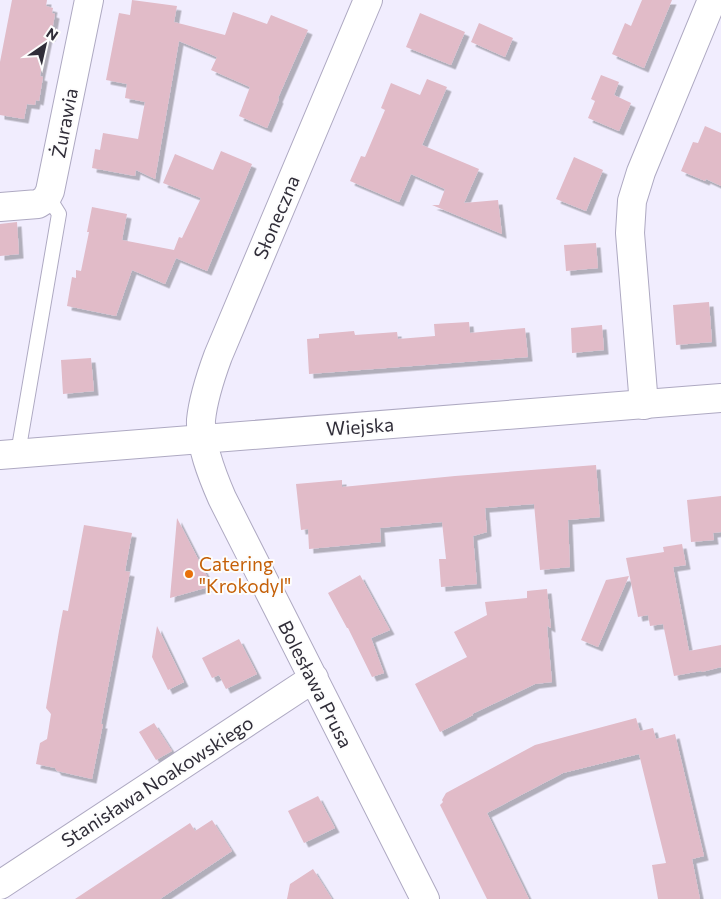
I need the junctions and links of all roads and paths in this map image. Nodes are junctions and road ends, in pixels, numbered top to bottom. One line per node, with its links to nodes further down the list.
1 (89, 0): 4 (street, Żurawia)
2 (368, 0): 8 (street, Słoneczna)
3 (712, 0): 7 (street)
4 (46, 199): 5 (street); 9 (lane)
5 (0, 207)
6 (721, 398): 7 (street, Wiejska)
7 (644, 405): 8 (street, Wiejska)
8 (203, 438): 9 (street, Wiejska); 10 (street, Bolesława Prusa)
9 (9, 454)
10 (314, 678): 11 (street, Stanisława Noakowskiego); 12 (street, Bolesława Prusa)
11 (0, 885)
12 (425, 899)

